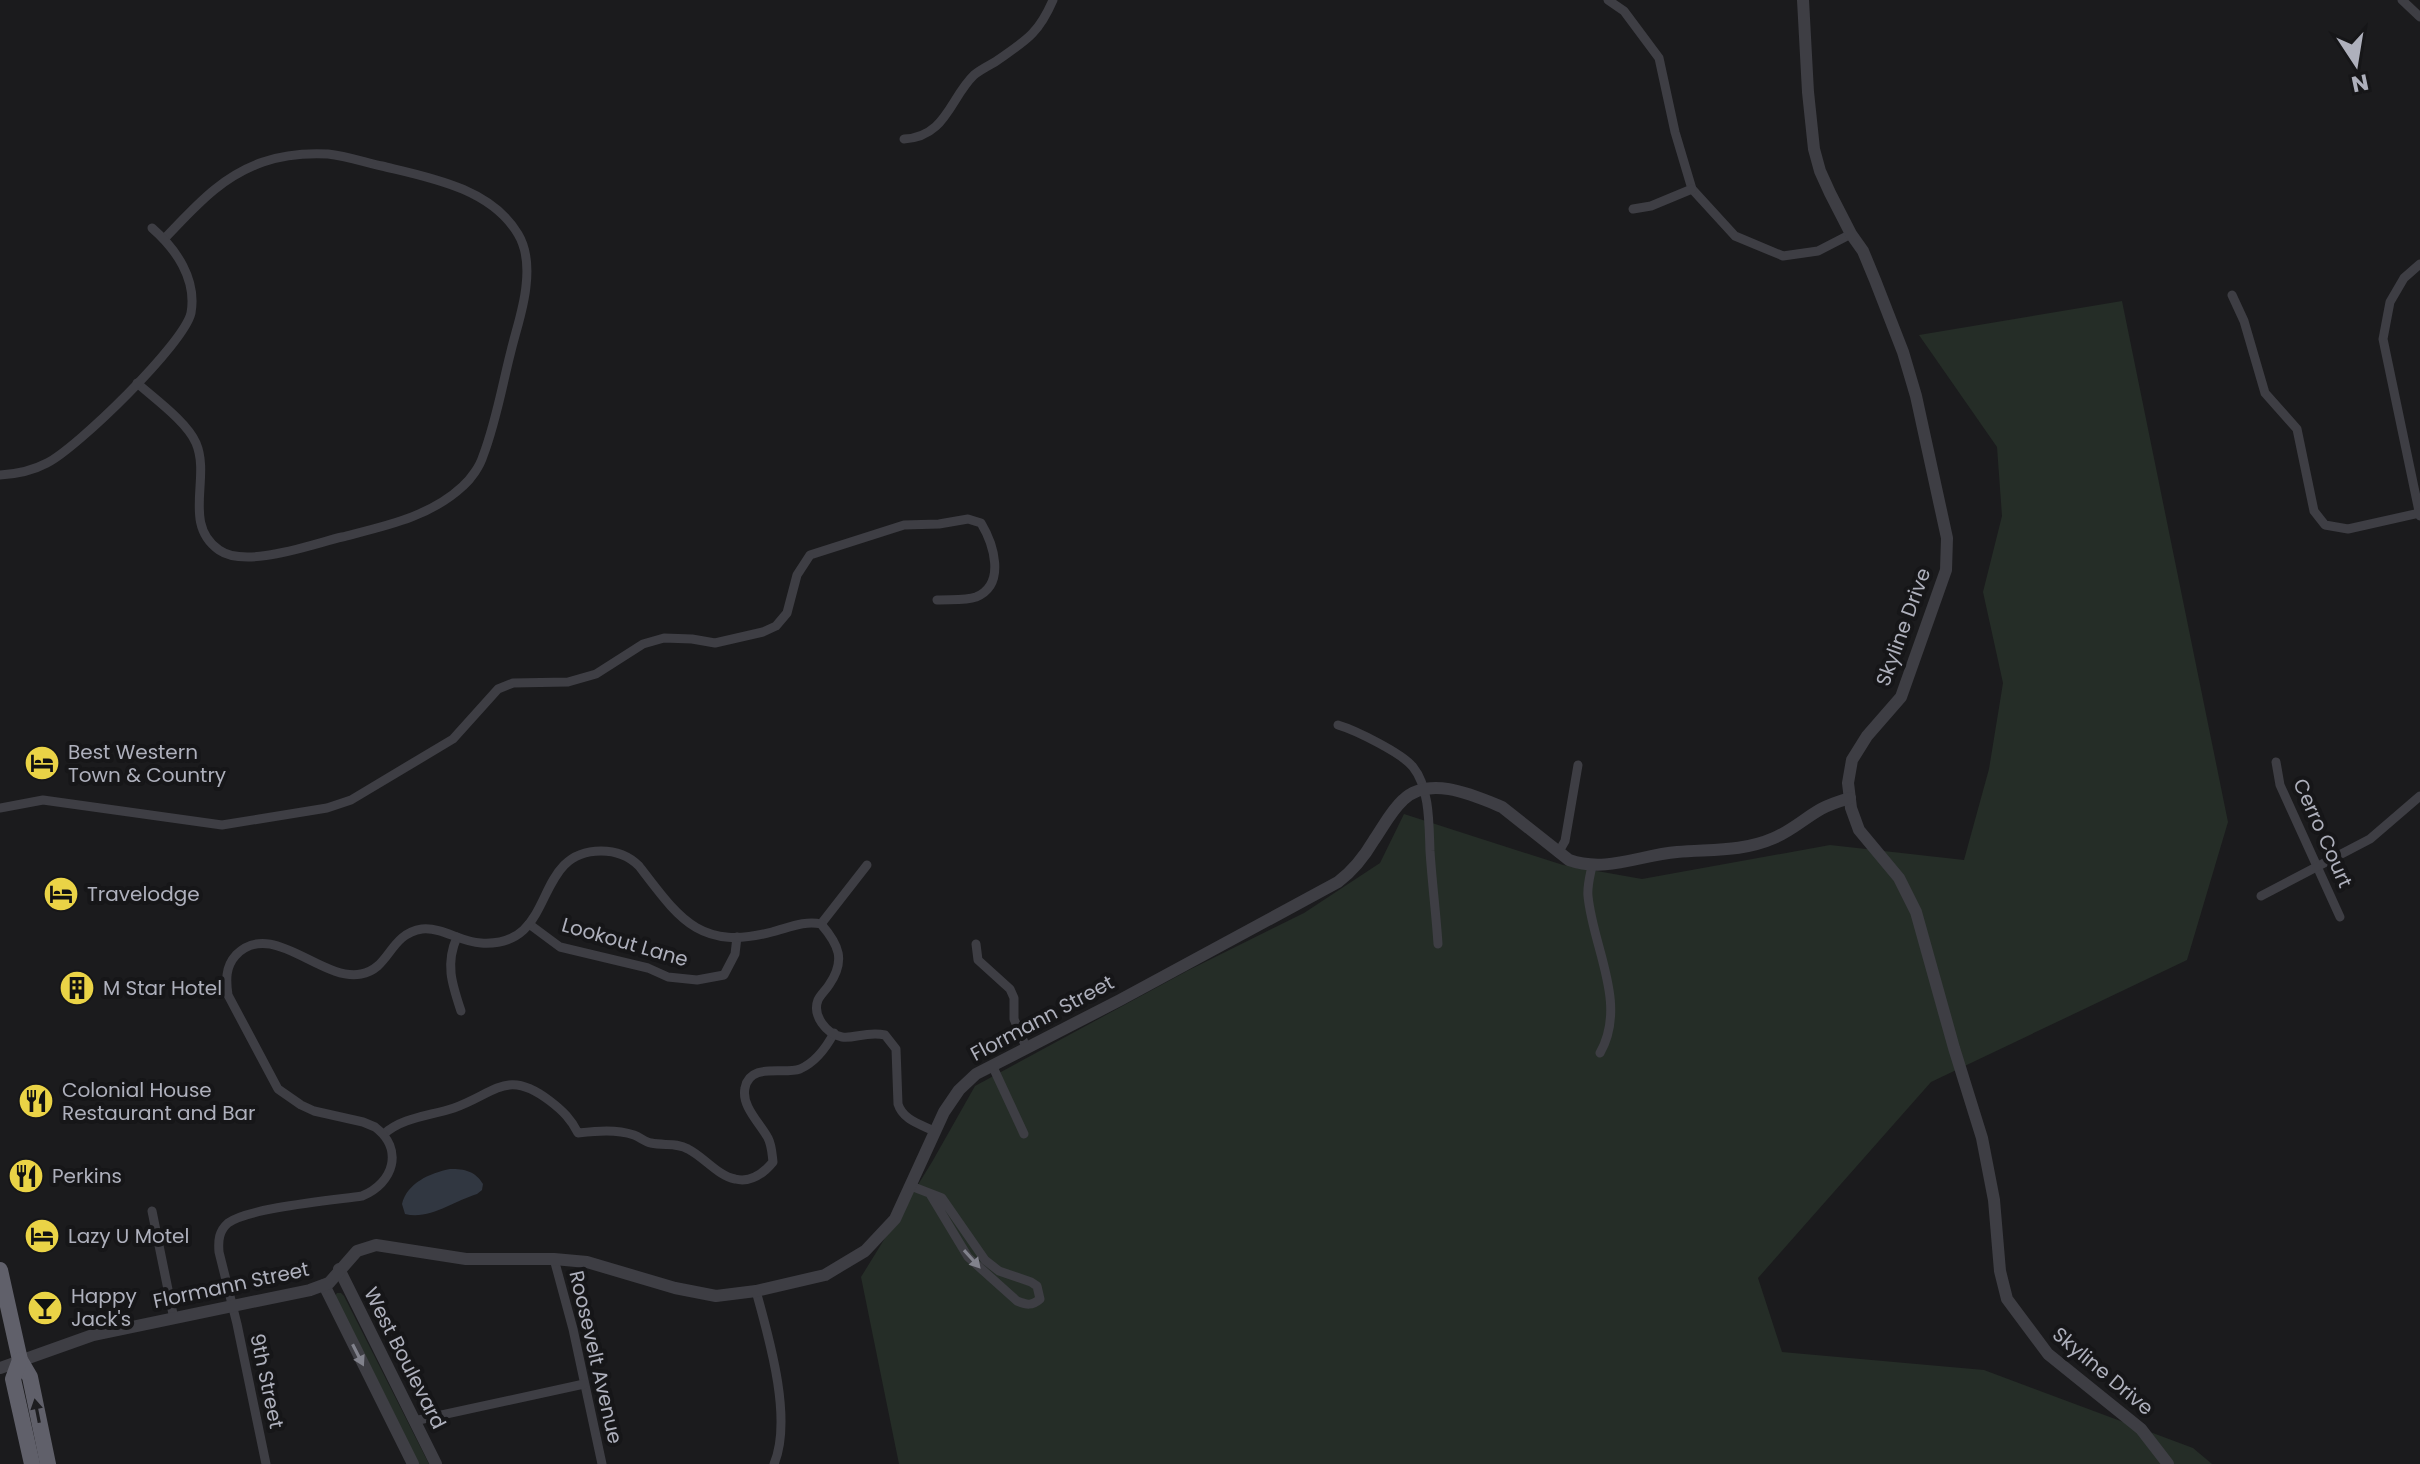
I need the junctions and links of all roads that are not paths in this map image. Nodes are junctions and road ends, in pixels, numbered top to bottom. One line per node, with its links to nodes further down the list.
1 (1053, 0): 6 (street)
2 (1608, 0): 7 (street)
3 (1803, 0): 10 (street, Skyline Drive)
4 (2402, 0): 5 (street)
5 (2420, 17)
6 (904, 139)
7 (1692, 189): 8 (street); 10 (street)
8 (1633, 209)
9 (152, 228): 11 (street)
10 (1851, 234): 23 (street, Skyline Drive)
11 (164, 239): 14 (street); 14 (street)
12 (2420, 264): 16 (street)
13 (2232, 295): 16 (street)
14 (137, 383): 15 (street)
15 (0, 475)
16 (2420, 514)
17 (937, 600): 24 (street)
18 (1338, 725): 21 (street)
19 (2276, 762): 28 (street, Cerro Court)
20 (1578, 765): 25 (street)
21 (1423, 789): 25 (street); 36 (street); 39 (street, Flormann Street)
22 (2420, 796): 28 (street)
23 (1850, 798): 27 (street); 66 (street, Skyline Drive)
24 (0, 808)
25 (1558, 853): 27 (street)
26 (867, 865): 32 (street)
27 (1592, 866): 40 (street)
28 (2317, 867): 29 (street); 30 (street, Cerro Court)
29 (2261, 896)
30 (2340, 917)
31 (529, 924): 33 (street); 34 (street, Lookout Lane); 34 (street)
32 (821, 924): 34 (street); 38 (street)
33 (457, 937): 37 (street); 43 (street)
34 (737, 937)
35 (976, 944): 39 (street)
36 (1438, 944)
37 (461, 1011)
38 (834, 1033): 42 (street); 43 (street)
39 (1026, 1047): 41 (street, Flormann Street)
40 (1600, 1053)
41 (992, 1065): 42 (street, Flormann Street); 44 (street)
42 (934, 1131): 45 (street, Flormann Street)
43 (384, 1134): 53 (street, 9th Street)
44 (1024, 1134)
45 (911, 1186): 46 (street); 52 (street, Flormann Street)
46 (930, 1194): 46 (street, one-way to 46)
47 (152, 1211): 54 (street)
48 (554, 1259): 49 (street, Flormann Street); 52 (street, Flormann Street); 57 (street, Roosevelt Avenue)
49 (339, 1269): 51 (street, Flormann Street); 58 (street, West Boulevard)
50 (0, 1270): 55 (highway)
51 (324, 1285): 53 (street, Flormann Street); 62 (street, West Boulevard, one-way to 62)
52 (756, 1291): 65 (street)
53 (233, 1306): 54 (street, Flormann Street); 61 (street, 9th Street)
54 (174, 1319): 55 (street, Flormann Street)
55 (20, 1360): 56 (street, Flormann Street); 59 (highway); 60 (highway, one-way to 55)
56 (0, 1368)
57 (584, 1384): 58 (street); 64 (street, Roosevelt Avenue)
58 (414, 1421): 63 (street, West Boulevard)
59 (32, 1464)
60 (48, 1464)
61 (266, 1464)
62 (413, 1464)
63 (436, 1464)
64 (602, 1464)
65 (774, 1464)
66 (2168, 1464)

